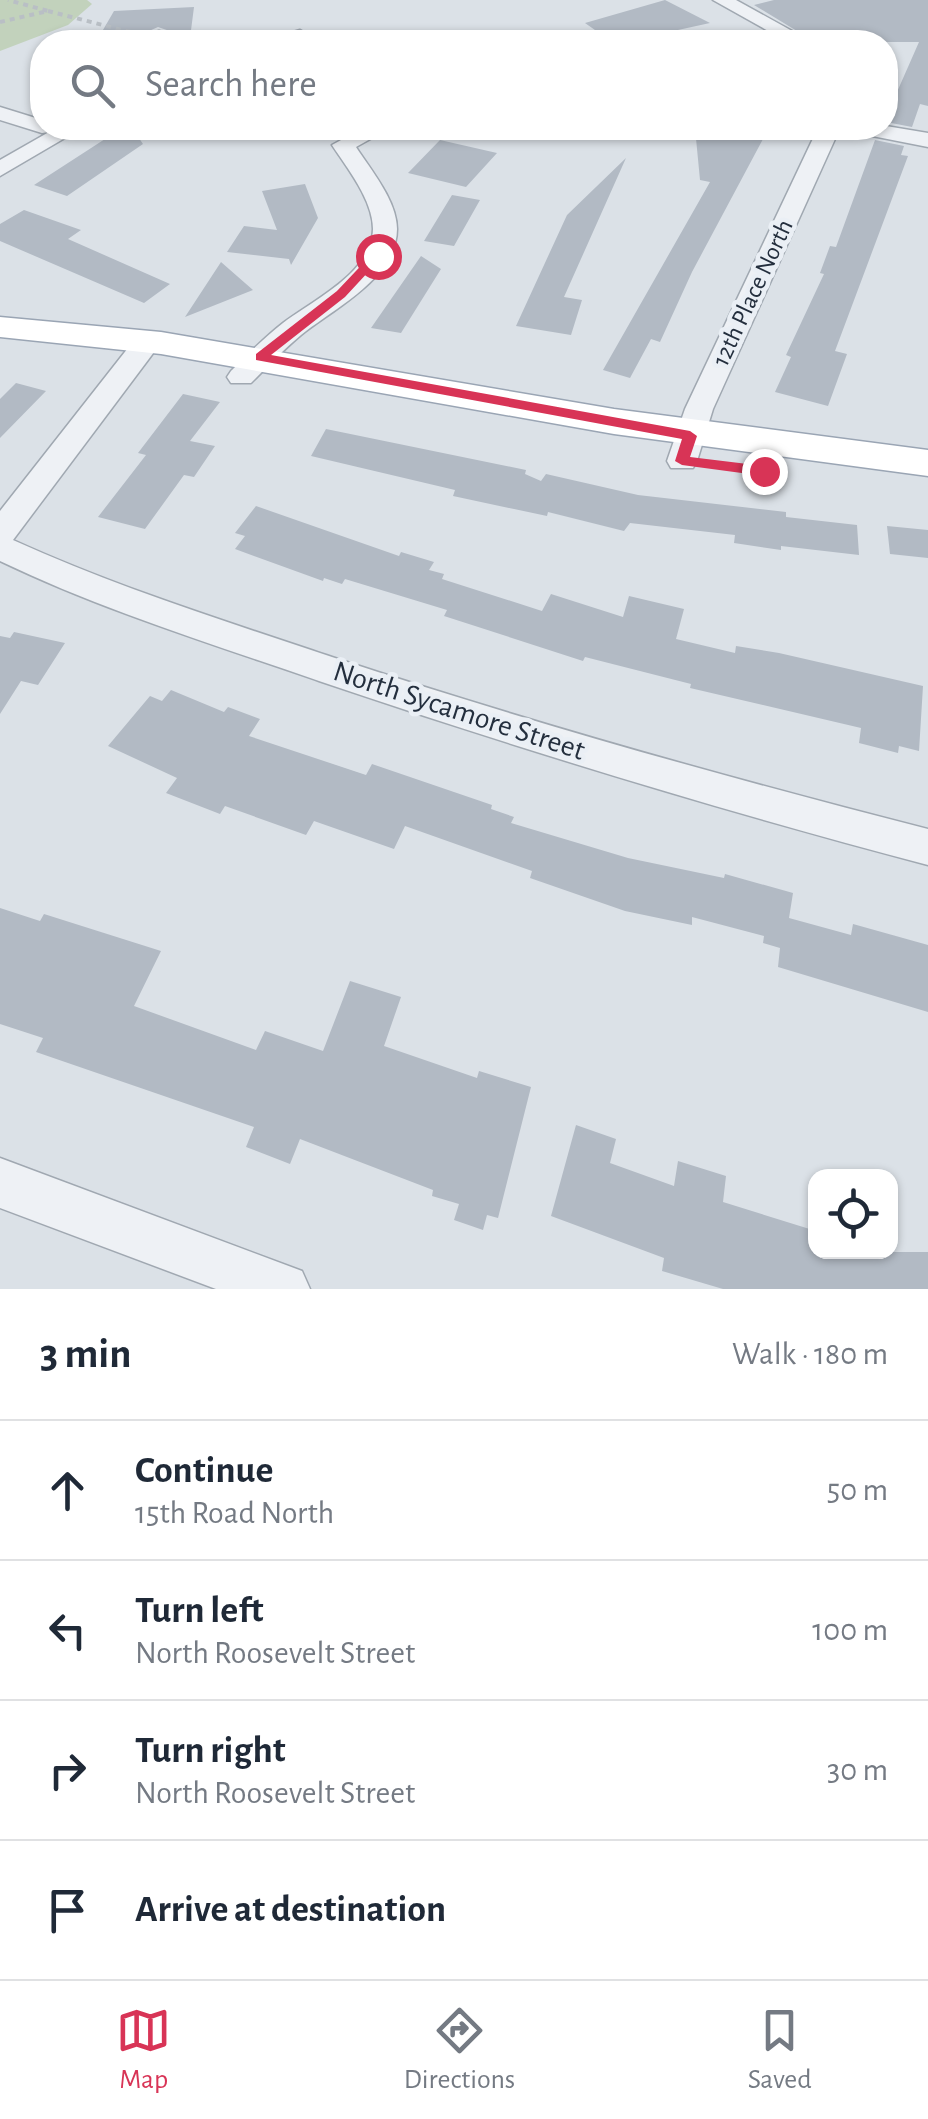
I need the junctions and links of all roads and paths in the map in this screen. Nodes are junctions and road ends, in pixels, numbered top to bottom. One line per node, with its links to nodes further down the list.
1 (8, 0): 3 (path)
2 (722, 0): 6 (street)
3 (48, 12): 4 (path); 5 (path)
4 (0, 22)
5 (112, 30)
6 (779, 30)
7 (1, 112): 8 (street)
8 (30, 121)
9 (898, 135): 13 (street)
10 (40, 140): 14 (street)
11 (336, 140): 18 (street)
12 (823, 140): 19 (street, 12th Place North)
13 (928, 140)
14 (0, 169)
15 (0, 327): 16 (main road)
16 (140, 352): 17 (main road); 18 (main road); 22 (street)
17 (0, 355)
18 (251, 367): 19 (main road)
19 (686, 448): 20 (main road); 21 (main road)
20 (928, 463)
21 (928, 489)
22 (0, 534)
23 (0, 547): 24 (street, North Sycamore Street)
24 (928, 847)
25 (0, 1183): 26 (street)
26 (284, 1289)

